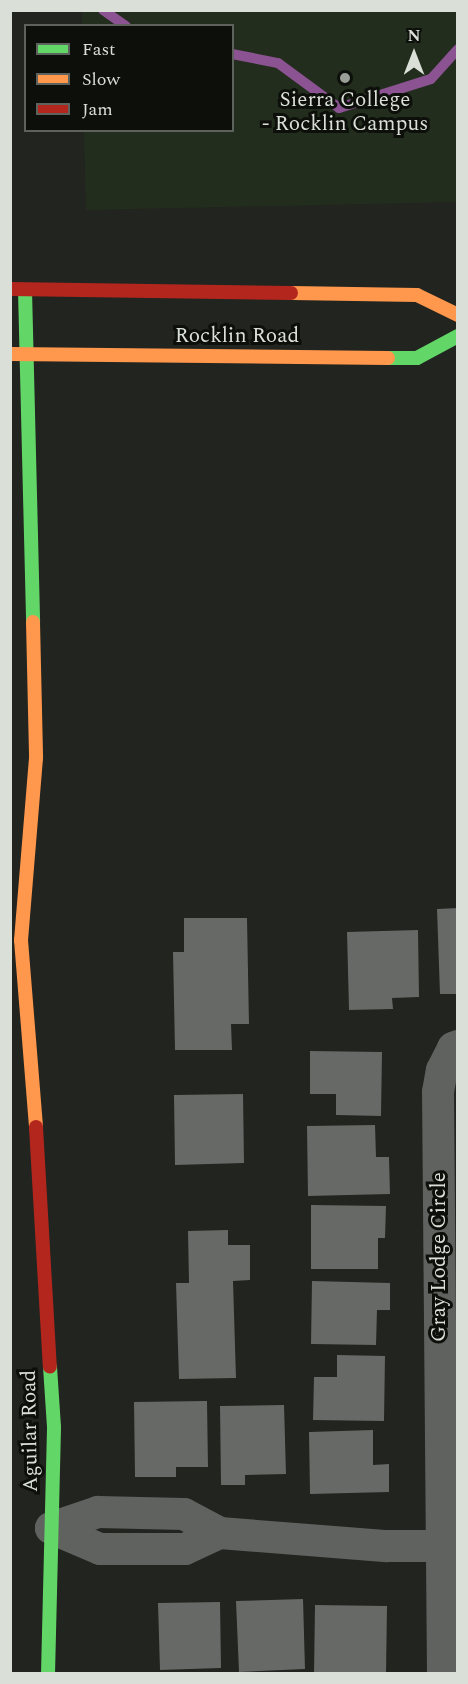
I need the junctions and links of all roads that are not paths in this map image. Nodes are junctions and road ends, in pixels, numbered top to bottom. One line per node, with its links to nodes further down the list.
1 (10, 290): 2 (street, Rocklin Road)
2 (25, 290): 3 (street, Rocklin Road); 6 (street, Aguilar Road)
3 (458, 315)
4 (458, 336): 6 (street, Rocklin Road)
5 (10, 354): 6 (street, Rocklin Road)
6 (27, 355): 7 (street, Aguilar Road)
7 (17, 993): 9 (street, Aguilar Road)
8 (458, 1046): 10 (street, Gray Lodge Circle)
9 (51, 1528): 10 (street); 11 (street, Aguilar Road)
10 (450, 1546): 12 (street, Gray Lodge Circle)
11 (48, 1674)
12 (443, 1674)

